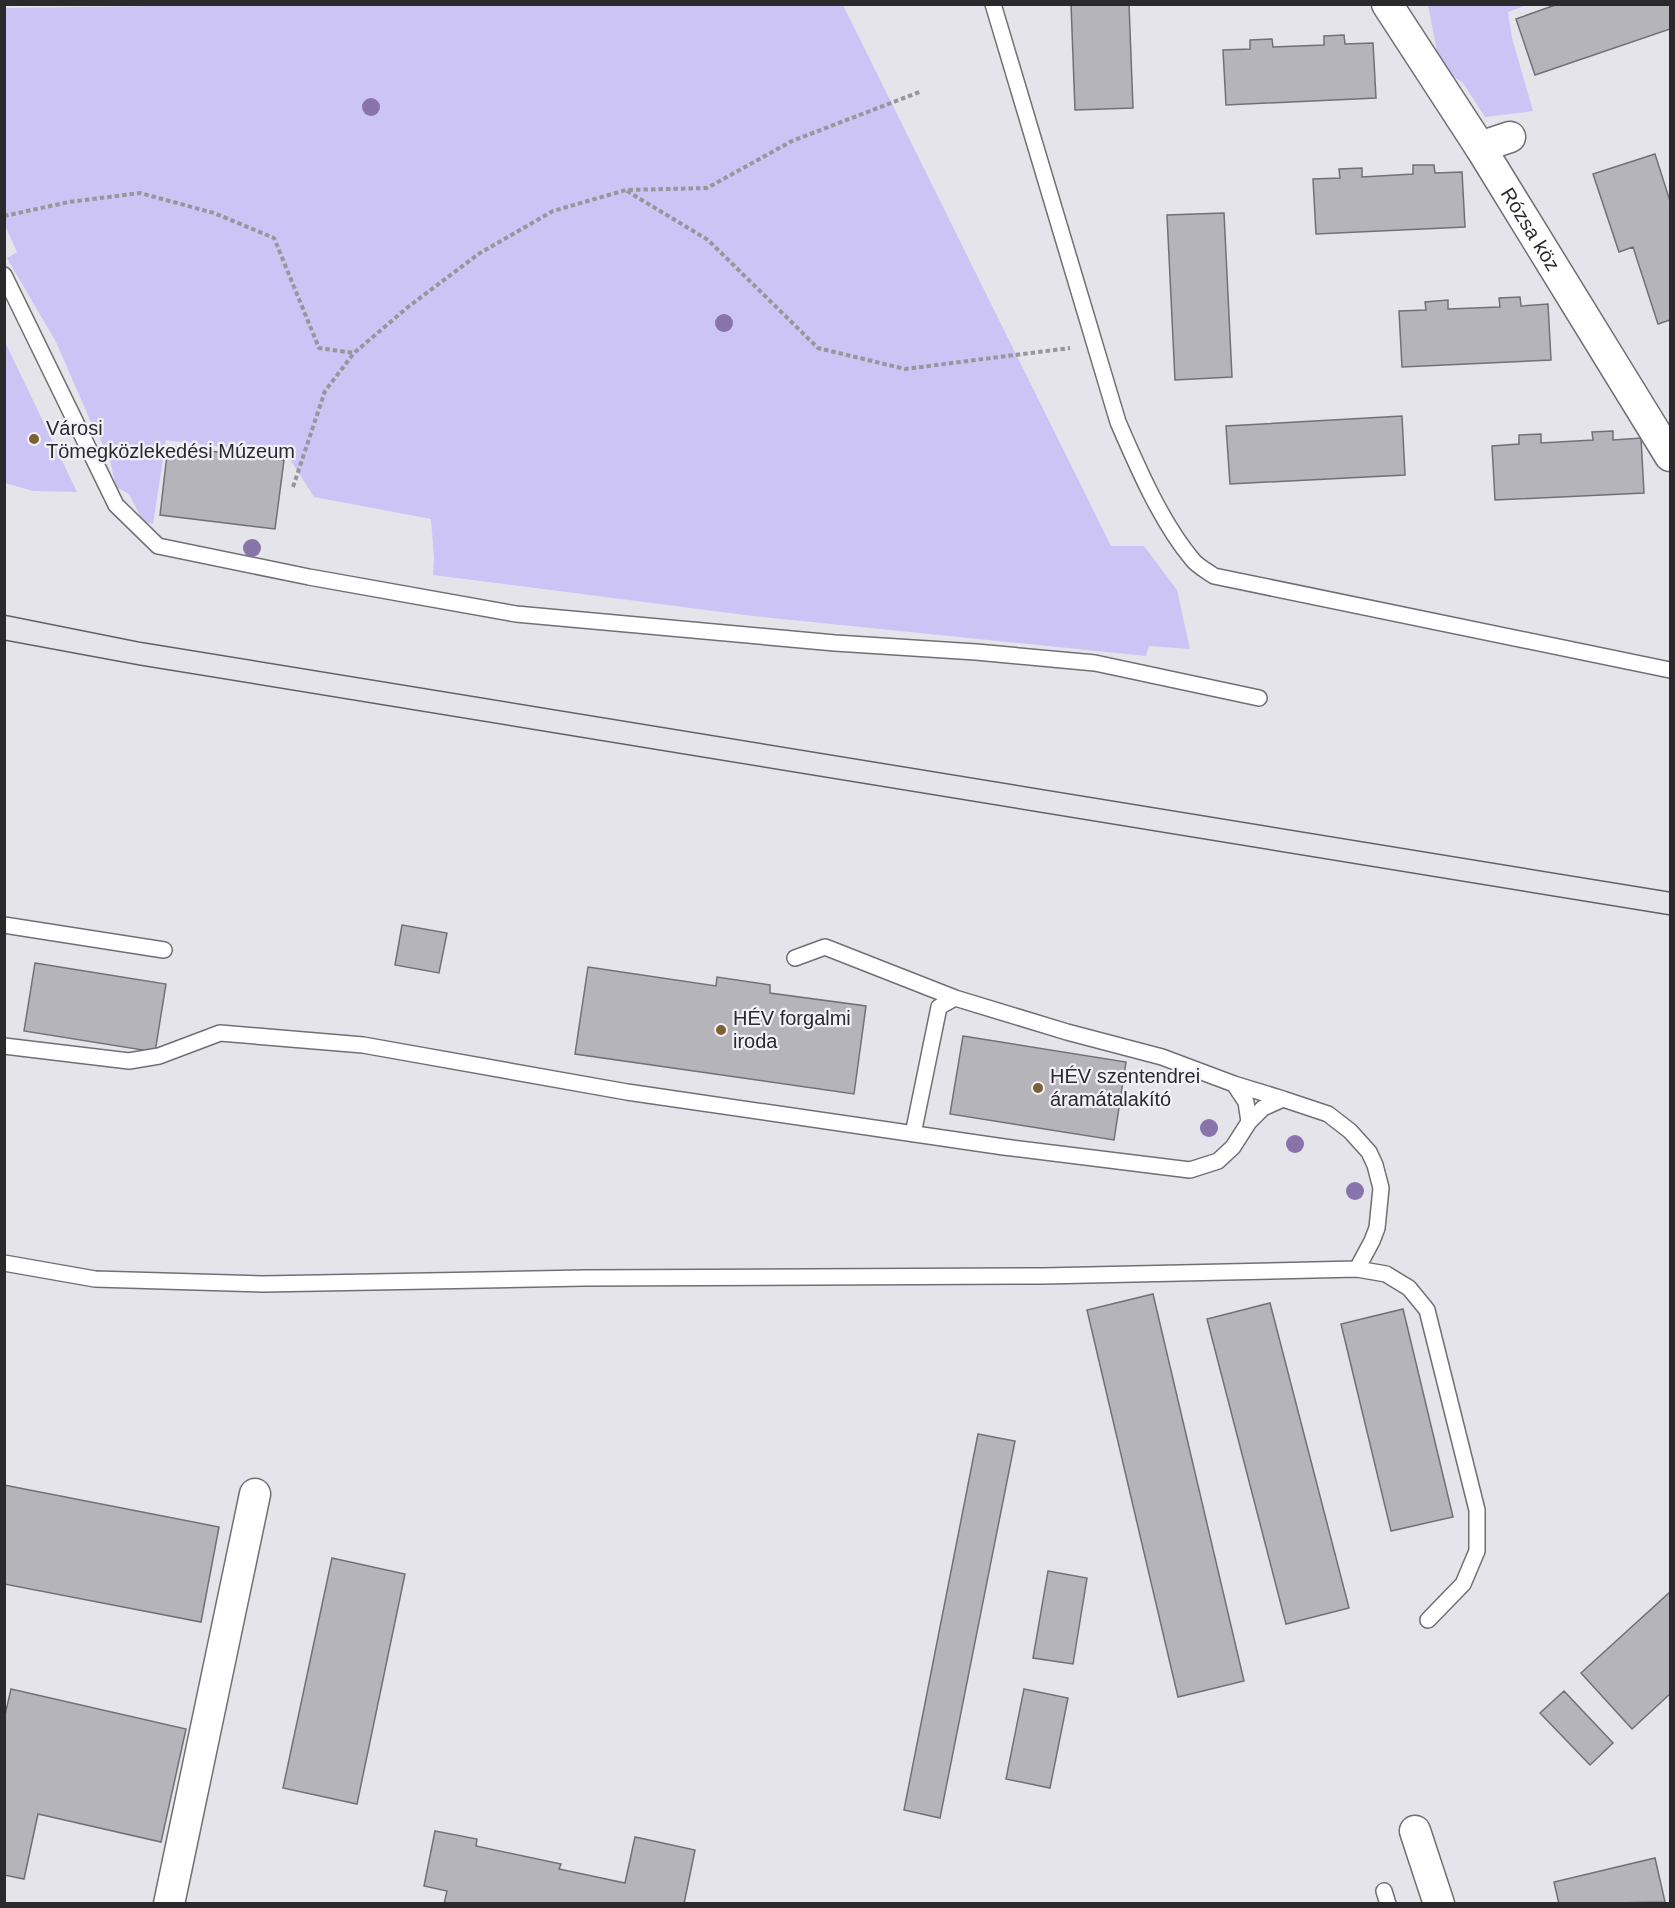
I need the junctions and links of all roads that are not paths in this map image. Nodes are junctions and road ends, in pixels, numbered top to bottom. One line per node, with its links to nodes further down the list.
1 (993, 4): 7 (lane)
2 (1387, 4): 4 (street, Rózsa köz)
3 (1510, 137): 4 (street)
4 (1480, 147): 6 (street, Rózsa köz)
5 (4, 275): 8 (lane)
6 (1671, 456)
7 (1671, 670)
8 (1259, 698)
9 (4, 925): 10 (lane)
10 (165, 950)
11 (795, 958): 12 (lane)
12 (954, 998): 14 (lane); 17 (lane)
13 (4, 1046): 17 (lane)
14 (1234, 1084): 15 (lane); 16 (lane)
15 (1283, 1099): 16 (lane); 19 (lane)
16 (1250, 1122): 17 (lane)
17 (913, 1134)
18 (4, 1263): 19 (lane)
19 (1357, 1269): 21 (lane)
20 (255, 1494): 23 (street)
21 (1428, 1620)
22 (1415, 1831): 24 (street)
23 (169, 1904)
24 (1438, 1904)

